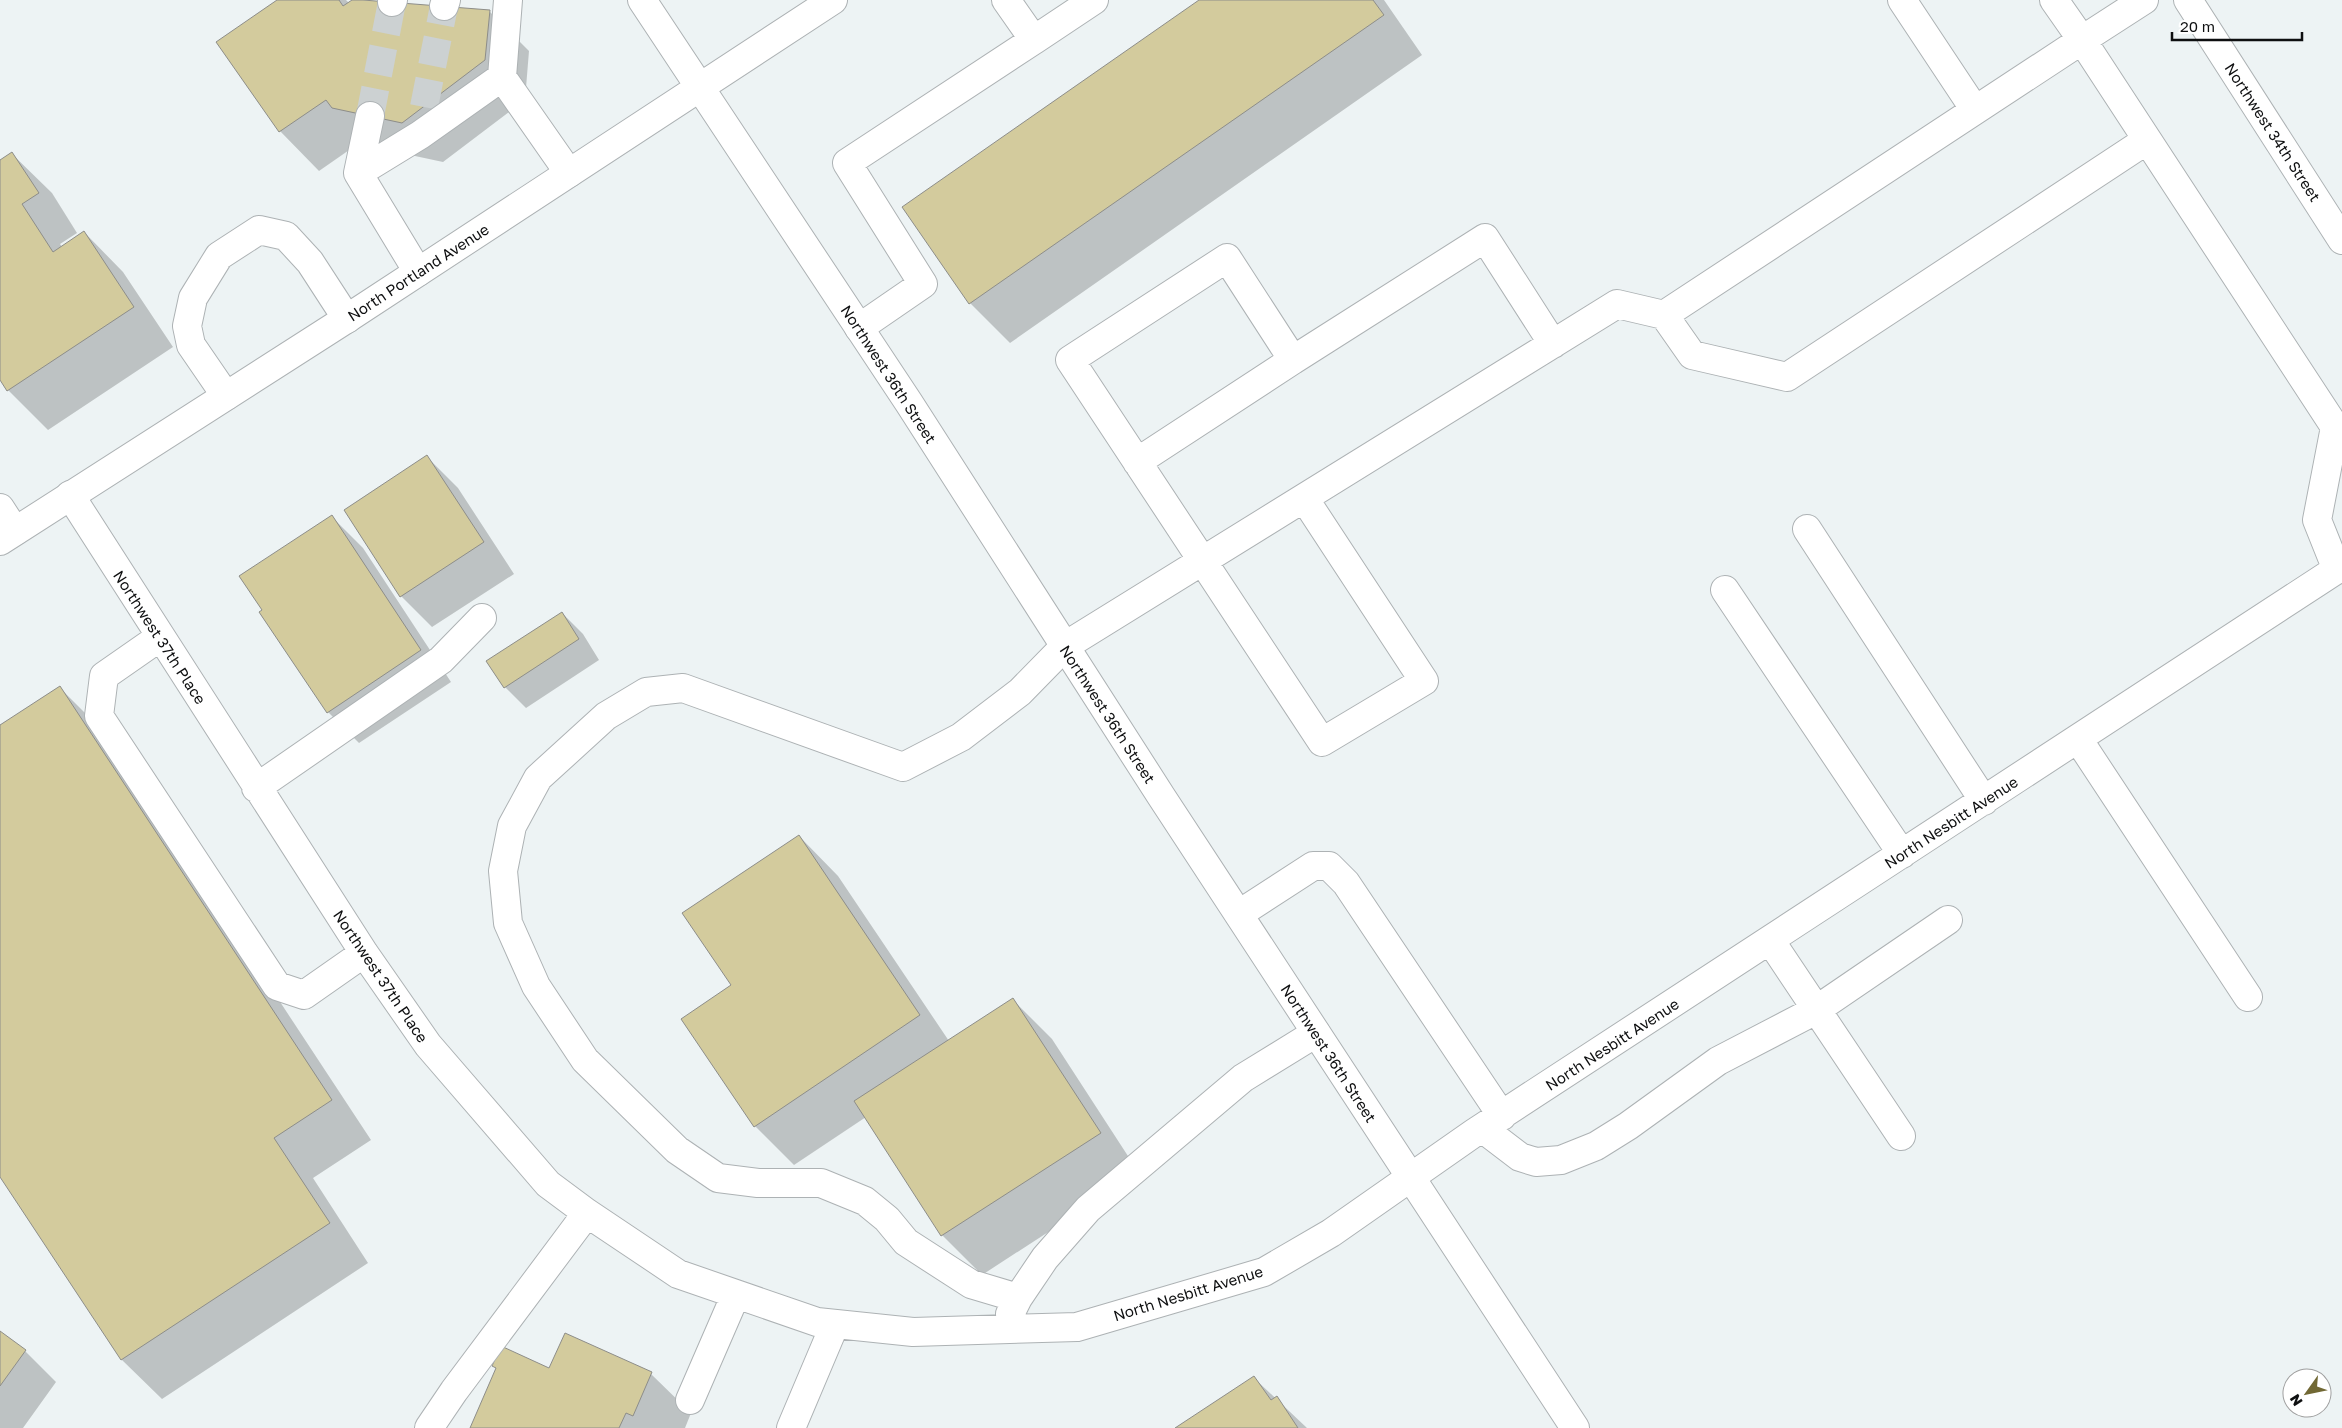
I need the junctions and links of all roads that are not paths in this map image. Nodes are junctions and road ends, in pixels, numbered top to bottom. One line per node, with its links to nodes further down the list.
1 (508, 0): 12 (street)
2 (642, 0): 13 (street, Northwest 36th Street)
3 (833, 0): 13 (street, North Portland Avenue)
4 (1006, 0): 10 (street)
5 (1094, 0): 10 (street)
6 (1902, 0): 15 (street)
7 (2054, 0): 11 (street)
8 (2144, 0): 11 (street)
9 (2188, 0): 21 (street, Northwest 34th Street)
10 (1034, 40): 25 (street)
11 (2082, 40): 15 (street); 18 (street)
12 (502, 77): 17 (street); 20 (street)
13 (700, 87): 20 (street, North Portland Avenue); 25 (street, Northwest 36th Street)
14 (424, 107): 17 (street)
15 (1975, 110): 23 (street)
16 (370, 116): 19 (street)
17 (420, 134): 19 (street)
18 (2147, 140): 23 (street); 36 (street)
19 (358, 173): 22 (street)
20 (569, 173): 22 (street, North Portland Avenue)
21 (2342, 240)
22 (418, 272): 24 (street, North Portland Avenue)
23 (1664, 315): 26 (street)
24 (347, 319): 28 (street, North Portland Avenue); 28 (street)
25 (859, 328): 40 (street, Northwest 36th Street)
26 (1553, 344): 27 (street); 31 (street)
27 (1293, 360): 29 (street); 29 (street)
28 (226, 396): 30 (street, North Portland Avenue)
29 (1137, 462): 35 (street)
30 (70, 496): 34 (street, North Portland Avenue); 39 (street, Northwest 37th Place)
31 (1304, 498): 35 (street); 35 (street)
32 (0, 508): 34 (street)
33 (1807, 529): 43 (street)
34 (8, 536)
35 (1202, 561): 40 (street)
36 (2339, 568): 41 (street, North Nesbitt Avenue)
37 (1725, 590): 44 (street)
38 (482, 618): 42 (street)
39 (160, 637): 42 (street, Northwest 37th Place); 48 (street)
40 (1065, 646): 45 (street, Northwest 36th Street); 57 (street)
41 (2078, 739): 43 (street, North Nesbitt Avenue); 49 (street)
42 (256, 788): 48 (street, Northwest 37th Place)
43 (1984, 800): 44 (street, North Nesbitt Avenue)
44 (1902, 854): 47 (street, North Nesbitt Avenue)
45 (1238, 914): 51 (street, Northwest 36th Street); 52 (street)
46 (1948, 920): 50 (street)
47 (1770, 940): 50 (street); 52 (street, North Nesbitt Avenue)
48 (364, 953): 55 (street, Northwest 37th Place)
49 (2248, 997)
50 (1816, 1010): 52 (street); 53 (street)
51 (1316, 1033): 54 (street, Northwest 36th Street); 57 (street)
52 (1492, 1122): 54 (street, North Nesbitt Avenue)
53 (1901, 1136)
54 (1411, 1178): 59 (street, North Nesbitt Avenue); 63 (street, Northwest 36th Street)
55 (588, 1214): 56 (street, Northwest 37th Place); 61 (street)
56 (736, 1294): 58 (street, Northwest 37th Place); 60 (street)
57 (1018, 1298): 59 (street)
58 (826, 1322): 59 (street, North Nesbitt Avenue); 62 (street)
59 (1003, 1329)
60 (690, 1400)
61 (429, 1428)
62 (791, 1428)
63 (1575, 1428)

